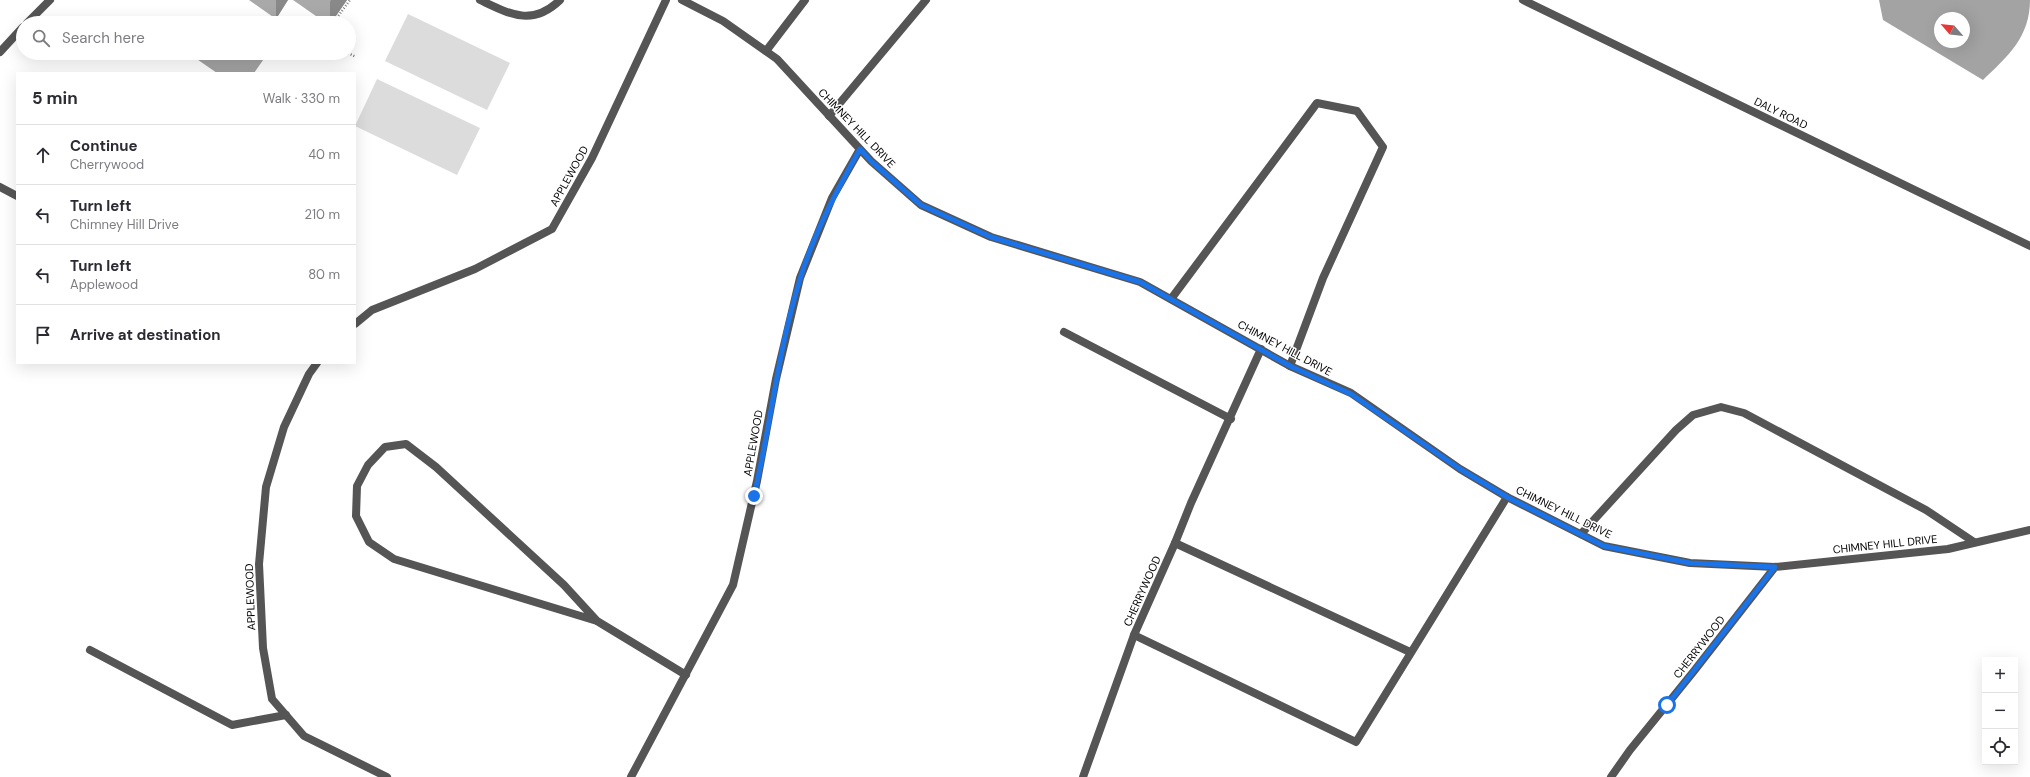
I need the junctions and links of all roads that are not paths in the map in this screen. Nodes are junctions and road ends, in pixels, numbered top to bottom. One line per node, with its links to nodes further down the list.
1 (50, 0): 9 (street)
2 (480, 0): 3 (street)
3 (560, 0)
4 (666, 0): 19 (street, APPLEWOOD)
5 (682, 0): 11 (street, CHIMNEY HILL DRIVE)
6 (805, 0): 11 (street)
7 (926, 0): 13 (street)
8 (1523, 0): 17 (street, DALY ROAD)
9 (34, 16)
10 (16, 35): 12 (street)
11 (766, 51): 13 (street, CHIMNEY HILL DRIVE)
12 (0, 52)
13 (829, 116): 14 (street, CHIMNEY HILL DRIVE)
14 (860, 149): 18 (street, CHIMNEY HILL DRIVE); 35 (street, APPLEWOOD)
15 (0, 186): 16 (street)
16 (16, 195)
17 (2030, 246)
18 (1171, 299): 21 (street, CHIMNEY HILL DRIVE); 23 (street)
19 (356, 323)
20 (1064, 332): 24 (street)
21 (1261, 349): 23 (street, CHIMNEY HILL DRIVE); 24 (street, CHERRYWOOD)
22 (316, 364): 36 (street, APPLEWOOD)
23 (1290, 366): 25 (street, CHIMNEY HILL DRIVE)
24 (1231, 419): 29 (street, CHERRYWOOD)
25 (1507, 497): 27 (street, CHIMNEY HILL DRIVE); 34 (street)
26 (2030, 530): 28 (street, CHIMNEY HILL DRIVE)
27 (1581, 534): 28 (street); 30 (street, CHIMNEY HILL DRIVE)
28 (1974, 542): 30 (street, CHIMNEY HILL DRIVE)
29 (1175, 544): 32 (street, CHERRYWOOD); 34 (street)
30 (1775, 567): 40 (street, CHERRYWOOD)
31 (596, 621): 31 (street); 35 (street)
32 (1134, 634): 34 (street); 39 (street, CHERRYWOOD)
33 (90, 650): 36 (street)
34 (1410, 652)
35 (686, 675): 38 (street, APPLEWOOD)
36 (286, 715): 37 (street, APPLEWOOD)
37 (387, 777)
38 (631, 777)
39 (1083, 777)
40 (1611, 777)

